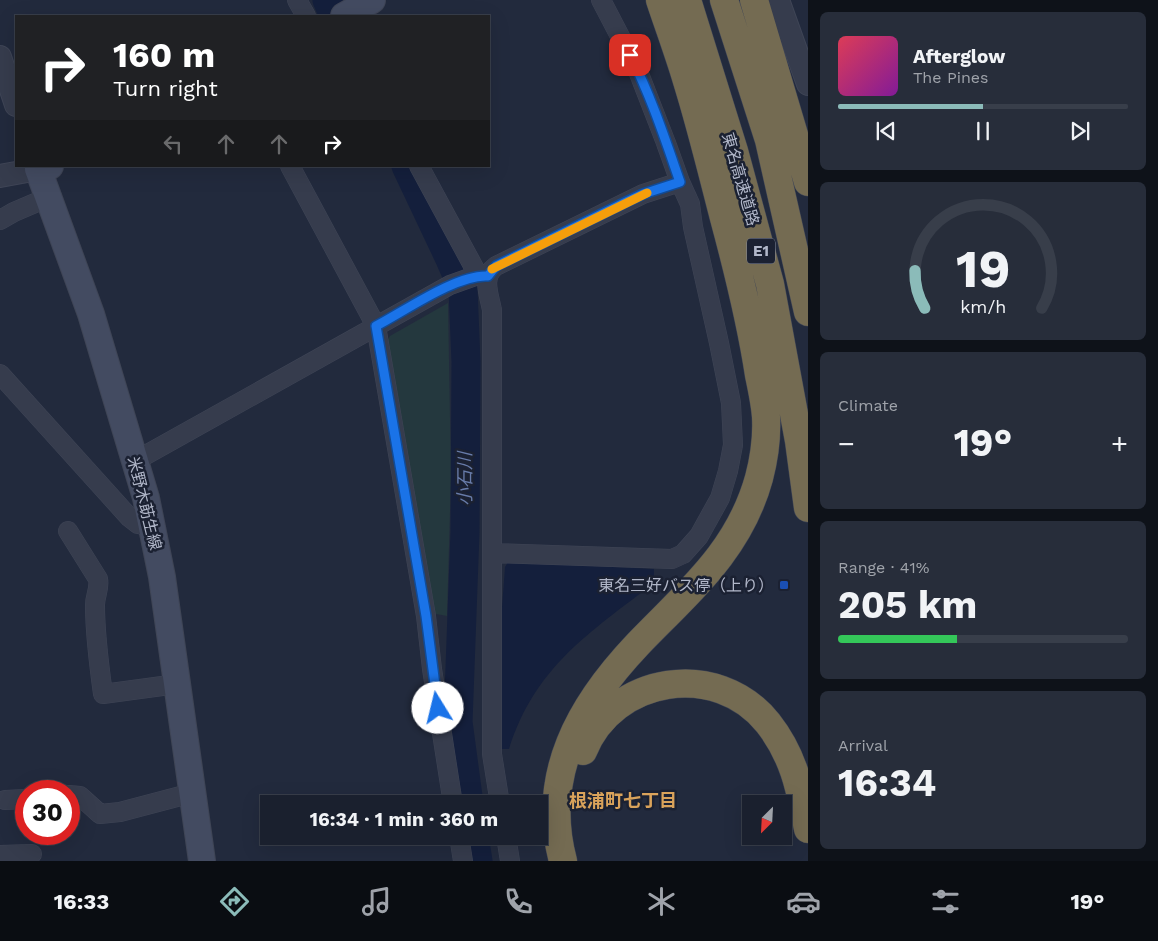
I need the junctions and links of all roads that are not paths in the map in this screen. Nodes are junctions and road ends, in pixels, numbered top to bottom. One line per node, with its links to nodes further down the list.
1 (297, 0): 8 (street)
2 (601, 0): 16 (street)
3 (660, 0): 44 (highway)
4 (688, 0): 25 (highway, 東名高速道路 / E1)
5 (724, 0): 21 (highway, 東名高速道路 / E1)
6 (754, 0): 17 (highway)
7 (778, 0): 10 (street)
8 (305, 15)
9 (0, 57): 11 (street)
10 (808, 84)
11 (15, 102)
12 (42, 167): 15 (street); 18 (main road, 米野木莇生線)
13 (291, 167): 22 (street)
14 (420, 167): 20 (street)
15 (0, 176)
16 (680, 182): 20 (street); 28 (street)
17 (808, 182)
18 (49, 197): 19 (street); 24 (main road, 米野木莇生線)
19 (0, 220)
20 (478, 276): 22 (street); 28 (street)
21 (808, 312)
22 (376, 326): 24 (street); 31 (street)
23 (0, 374): 26 (street)
24 (135, 461): 26 (main road, 米野木莇生線)
25 (808, 508)
26 (153, 527): 29 (main road, 米野木莇生線)
27 (68, 531): 29 (street)
28 (492, 553): 32 (street)
29 (177, 684): 30 (main road, 米野木莇生線)
30 (192, 793): 33 (street); 41 (main road, 米野木莇生線)
31 (452, 795)
32 (499, 795)
33 (80, 796)
34 (5, 800): 35 (street)
35 (15, 800)
36 (808, 830): 45 (highway)
37 (460, 845): 42 (street)
38 (507, 845): 43 (street)
39 (32, 854): 40 (street)
40 (0, 855)
41 (202, 861)
42 (463, 861)
43 (510, 861)
44 (562, 861)
45 (578, 861)

